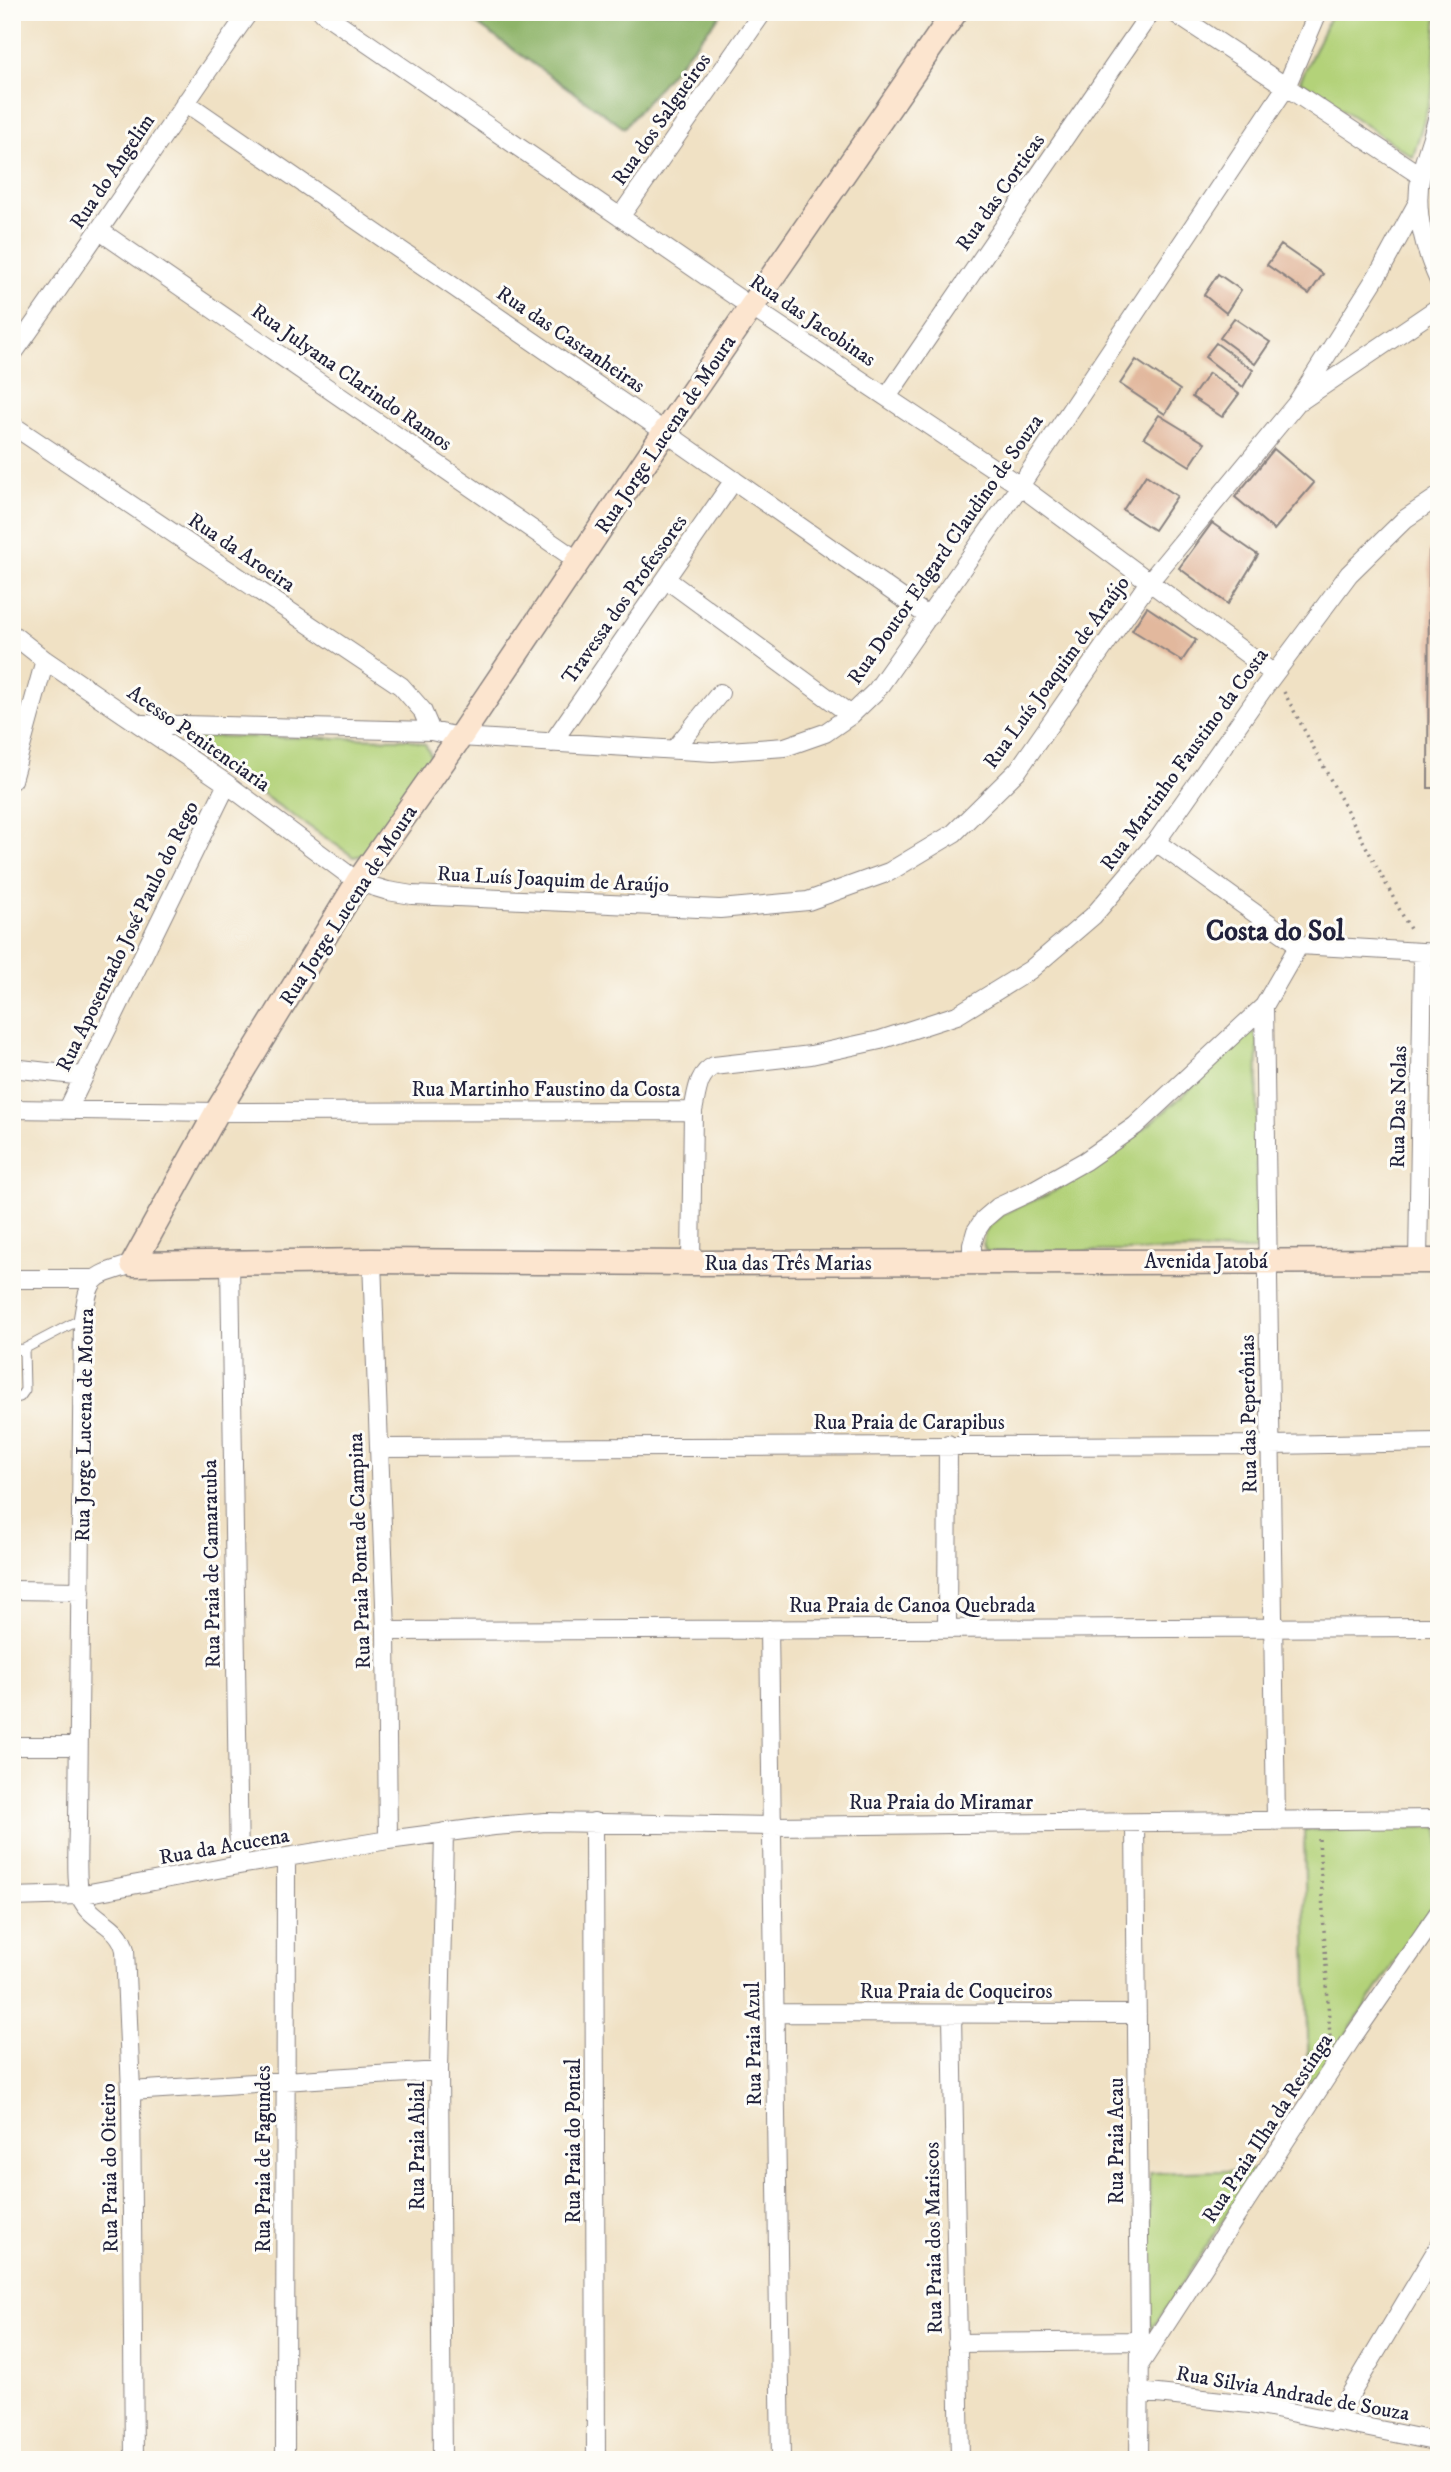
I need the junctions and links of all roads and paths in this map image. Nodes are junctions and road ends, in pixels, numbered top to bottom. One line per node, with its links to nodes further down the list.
1 (248, 12): 9 (street, Rua do Angelim)
2 (322, 12): 13 (street, Rua das Jacobinas)
3 (763, 12): 13 (street, Rua dos Salgueiros)
4 (955, 12): 16 (street, Rua Jorge Lucena de Moura)
5 (1151, 12): 19 (street, Rua das Corticas)
6 (1173, 12): 8 (street)
7 (1318, 12): 8 (street, Rua Doutor Edgard Claudino de Souza)
8 (1286, 87): 11 (street); 24 (street, Rua Doutor Edgard Claudino de Souza)
9 (185, 102): 14 (street, Rua do Angelim); 22 (street, Rua das Castanheiras)
10 (1439, 110): 11 (street)
11 (1421, 176): 12 (street)
12 (1418, 202): 15 (street); 20 (street, Rua Luís Joaquim de Araújo)
13 (620, 218): 16 (street, Rua das Jacobinas)
14 (100, 231): 18 (street, Rua do Angelim); 26 (street, Rua Julyana Clarindo Ramos)
15 (1439, 281)
16 (751, 307): 19 (street, Rua das Jacobinas); 22 (street, Rua Jorge Lucena de Moura)
17 (1439, 307): 20 (street)
18 (12, 355)
19 (887, 397): 24 (street, Rua das Jacobinas)
20 (1296, 404): 28 (street, Rua Luís Joaquim de Araújo)
21 (12, 425): 36 (street, Rua da Aroeira)
22 (665, 432): 23 (street, Rua das Castanheiras); 26 (street, Rua Jorge Lucena de Moura)
23 (734, 480): 27 (street, Travessa dos Professores); 29 (street, Rua das Castanheiras)
24 (1020, 486): 28 (street, Rua das Jacobinas); 29 (street, Rua Doutor Edgard Claudino de Souza)
25 (1439, 496): 32 (street, Rua Martinho Faustino da Costa)
26 (578, 561): 37 (street, Rua Jorge Lucena de Moura)
27 (666, 579): 34 (street); 38 (street, Travessa dos Professores)
28 (1149, 582): 32 (street, Rua das Jacobinas); 43 (street, Rua Luís Joaquim de Araújo)
29 (929, 617): 34 (street, Rua Doutor Edgard Claudino de Souza)
30 (12, 634): 31 (street, Acesso Penitenciaria)
31 (45, 660): 35 (street, Acesso Penitenciaria); 40 (street)
32 (1273, 674): 42 (street, Rua Martinho Faustino da Costa); 45 (path)
33 (720, 693): 39 (street)
34 (851, 715): 39 (street, Rua Doutor Edgard Claudino de Souza)
35 (142, 724): 36 (street, Rua Doutor Edgard Claudino de Souza); 41 (street, Acesso Penitenciaria)
36 (431, 731): 37 (street, Rua Doutor Edgard Claudino de Souza)
37 (460, 737): 38 (street, Rua Doutor Edgard Claudino de Souza); 43 (street, Rua Jorge Lucena de Moura)
38 (552, 743): 39 (street, Rua Doutor Edgard Claudino de Souza)
39 (674, 750)
40 (12, 780)
41 (227, 784): 43 (street, Acesso Penitenciaria); 48 (street, Rua Aposentado José Paulo do Rego)
42 (1156, 842): 44 (street); 51 (street, Rua Martinho Faustino da Costa)
43 (358, 882): 53 (street, Rua Jorge Lucena de Moura)
44 (1299, 945): 45 (street); 46 (street)
45 (1431, 953): 52 (street, Rua Das Nolas)
46 (1264, 1006): 55 (street, Rua das Peperônias); 59 (street)
47 (12, 1068): 48 (street)
48 (83, 1076): 49 (street, Rua Aposentado José Paulo do Rego)
49 (68, 1109): 50 (street, Rua Martinho Faustino da Costa); 53 (street, Rua Martinho Faustino da Costa)
50 (12, 1110)
51 (693, 1111): 53 (street, Rua Martinho Faustino da Costa); 58 (street)
52 (1430, 1111): 56 (street, Rua Das Nolas)
53 (217, 1112): 60 (street, Rua Jorge Lucena de Moura)
54 (372, 1261): 57 (street, Rua das Três Marias); 58 (street, Rua das Três Marias); 70 (street, Rua Praia Ponta de Campina)
55 (1268, 1261): 56 (street, Avenida Jatobá); 59 (street, Avenida Jatobá); 69 (street, Rua das Peperônias)
56 (1428, 1261)
57 (230, 1262): 60 (street, Rua das Três Marias); 89 (street, Rua Praia de Camaratuba)
58 (691, 1263): 59 (street, Rua das Três Marias)
59 (972, 1263)
60 (133, 1264): 62 (street, Rua Jorge Lucena de Moura)
61 (12, 1279): 62 (street)
62 (93, 1279): 63 (street, Rua Jorge Lucena de Moura)
63 (83, 1318): 64 (lane); 72 (street, Rua Jorge Lucena de Moura)
64 (24, 1349): 65 (lane); 66 (lane)
65 (12, 1350)
66 (12, 1399)
67 (1439, 1442): 69 (street, Rua Praia de Carapibus)
68 (948, 1444): 69 (street, Rua Praia de Carapibus); 70 (street, Rua Praia de Carapibus); 75 (street)
69 (1272, 1445): 73 (street, Rua das Peperônias)
70 (379, 1448): 77 (street, Rua Praia Ponta de Campina)
71 (12, 1590): 72 (street)
72 (81, 1591): 79 (street, Rua Jorge Lucena de Moura)
73 (1272, 1627): 74 (street, Rua Praia de Canoa Quebrada); 75 (street, Rua Praia de Canoa Quebrada); 82 (street, Rua das Peperônias)
74 (1439, 1627)
75 (947, 1628): 76 (street, Rua Praia de Canoa Quebrada)
76 (769, 1629): 77 (street, Rua Praia de Canoa Quebrada); 85 (street, Rua Praia Azul)
77 (386, 1631): 87 (street, Rua Praia Ponta de Campina)
78 (12, 1746): 79 (street)
79 (78, 1746): 90 (street, Rua Jorge Lucena de Moura)
80 (1439, 1819): 81 (street, Rua Praia do Miramar)
81 (1318, 1820): 82 (street, Rua Praia do Miramar); 97 (path)
82 (1276, 1821): 84 (street, Rua Praia do Miramar)
83 (594, 1822): 85 (street, Rua Praia do Miramar); 86 (street, Rua Praia do Miramar); 110 (street, Rua Praia do Pontal)
84 (1135, 1823): 85 (street, Rua Praia do Miramar); 94 (street, Rua Praia Acau)
85 (773, 1826): 93 (street, Rua Praia Azul)
86 (444, 1832): 87 (street, Rua da Acucena); 96 (street, Rua Praia Abial)
87 (388, 1840): 88 (street, Rua da Acucena)
88 (286, 1858): 89 (street, Rua da Acucena); 98 (street, Rua Praia de Fagundes)
89 (239, 1865): 90 (street, Rua da Acucena)
90 (79, 1895): 91 (street, Rua da Acucena); 99 (street, Rua Praia do Oiteiro)
91 (12, 1897)
92 (1437, 1914): 97 (street, Rua Praia Ilha da Restinga)
93 (775, 2013): 95 (street, Rua Praia de Coqueiros); 111 (street, Rua Praia Azul)
94 (1138, 2014): 95 (street, Rua Praia de Coqueiros); 101 (street, Rua Praia Acau)
95 (952, 2015): 102 (street, Rua Praia dos Mariscos)
96 (439, 2071): 98 (street); 109 (street, Rua Praia Abial)
97 (1331, 2071): 103 (street, Rua Praia Ilha da Restinga)
98 (286, 2082): 99 (street); 108 (street, Rua Praia de Fagundes)
99 (131, 2091): 107 (street, Rua Praia do Oiteiro)
100 (1439, 2246): 105 (street)
101 (1140, 2341): 102 (street); 103 (street, Rua Praia Acau)
102 (957, 2343): 112 (street, Rua Praia dos Mariscos)
103 (1140, 2365): 104 (street, Rua Praia Acau)
104 (1139, 2392): 105 (street, Rua Silvia Andrade de Souza); 113 (street, Rua Praia Acau)
105 (1334, 2422): 106 (street, Rua Silvia Andrade de Souza)
106 (1437, 2439)
107 (134, 2460)
108 (285, 2460)
109 (442, 2460)
110 (596, 2460)
111 (781, 2460)
112 (960, 2460)
113 (1139, 2460)

